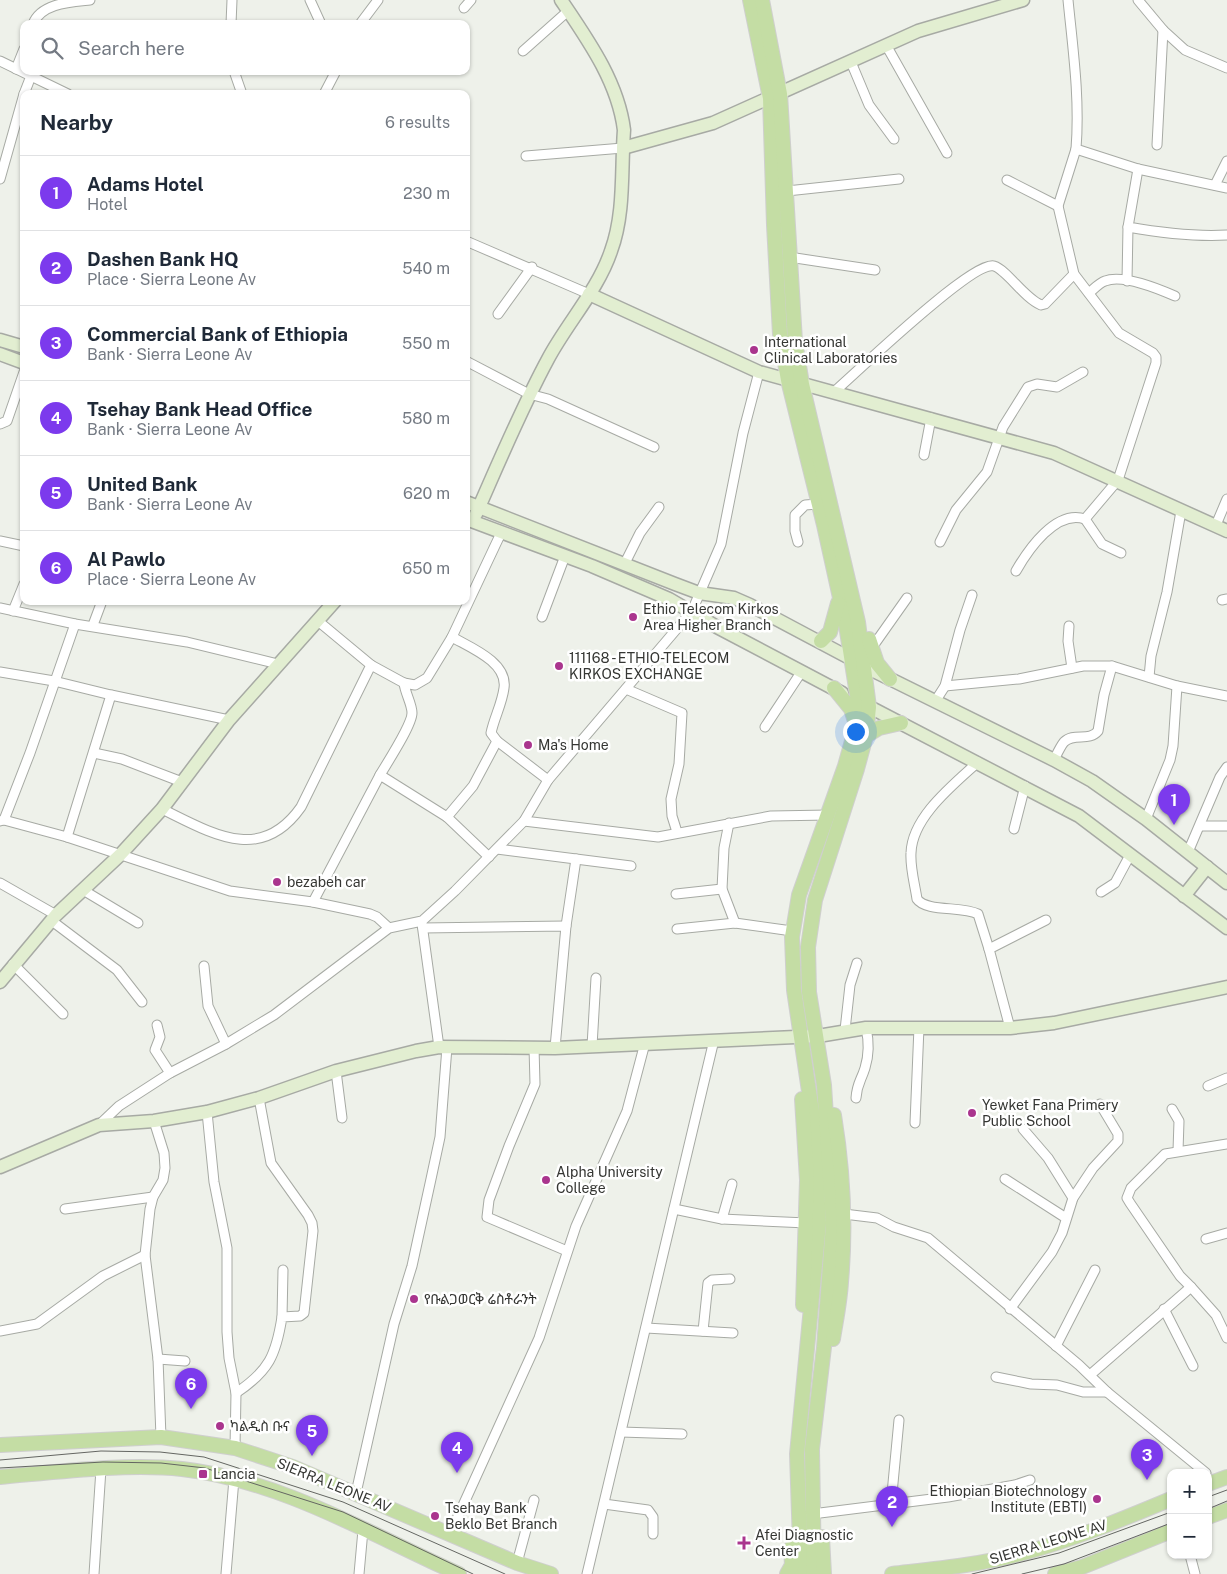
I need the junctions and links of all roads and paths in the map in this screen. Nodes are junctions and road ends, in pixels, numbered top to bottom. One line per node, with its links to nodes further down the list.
1 (90, 0): 14 (street)
2 (232, 0): 15 (street)
3 (310, 0): 16 (street)
4 (378, 0): 17 (street)
5 (471, 0): 12 (street)
6 (561, 0): 13 (street)
7 (750, 0): 35 (main road)
8 (762, 0): 35 (main road)
9 (1023, 0): 19 (street)
10 (1068, 0): 40 (street)
11 (1138, 0): 18 (street)
12 (464, 8)
13 (568, 11): 20 (street); 39 (street)
14 (34, 20)
15 (230, 20)
16 (319, 20)
17 (363, 20)
18 (1163, 30): 24 (street); 38 (street)
19 (886, 44): 23 (street); 41 (street)
20 (523, 51)
21 (20, 59): 25 (street)
22 (2, 62): 25 (street); 27 (street)
23 (852, 62): 35 (street); 37 (street)
24 (1227, 68)
25 (16, 69): 26 (street)
26 (20, 71)
27 (0, 73)
28 (235, 75): 33 (street)
29 (334, 75): 34 (street)
30 (31, 76): 31 (street); 32 (street)
31 (26, 90)
32 (60, 90)
33 (241, 90)
34 (326, 90)
35 (775, 96): 39 (street); 50 (main road); 71 (main road)
36 (20, 108): 45 (street)
37 (894, 139)
38 (1157, 145)
39 (623, 148): 42 (street); 61 (street)
40 (1076, 149): 44 (street); 51 (street)
41 (947, 152)
42 (526, 156)
43 (1227, 161): 48 (street)
44 (1138, 169): 48 (street); 52 (street)
45 (0, 179)
46 (899, 179): 50 (street)
47 (1007, 180): 51 (street)
48 (1215, 185): 49 (street)
49 (1227, 188)
50 (787, 191): 55 (main road)
51 (1058, 206): 58 (street)
52 (1128, 227): 53 (street); 59 (street)
53 (1227, 235)
54 (470, 243): 56 (street)
55 (789, 257): 57 (street); 73 (main road)
56 (532, 267): 61 (street); 63 (street)
57 (875, 270)
58 (1074, 274): 60 (street); 74 (street)
59 (1127, 281): 60 (street); 62 (street)
60 (1090, 293): 81 (street)
61 (589, 294): 69 (street); 75 (street)
62 (1175, 296)
63 (498, 314)
64 (0, 340): 65 (street)
65 (20, 343)
66 (0, 354): 67 (street)
67 (20, 362)
68 (470, 363): 75 (street)
69 (760, 372): 71 (street); 100 (street)
70 (1083, 372): 78 (street)
71 (788, 380): 73 (street); 84 (main road)
72 (20, 384): 77 (street)
73 (802, 384): 74 (street); 103 (main road)
74 (834, 391): 76 (street)
75 (529, 394): 79 (street); 85 (street)
76 (931, 418): 78 (street); 80 (street)
77 (0, 424)
78 (1001, 437): 81 (street); 94 (street)
79 (654, 447)
80 (924, 454)
81 (1118, 480): 87 (street); 88 (street)
82 (1227, 499): 90 (street)
83 (470, 503): 85 (street)
84 (818, 504): 93 (street); 103 (main road)
85 (480, 506): 89 (street); 98 (street)
86 (659, 507): 98 (street)
87 (1182, 511): 90 (street); 128 (street)
88 (1084, 519): 96 (street); 99 (street)
89 (470, 521): 91 (street)
90 (1221, 528)
91 (501, 533): 97 (street); 105 (street)
92 (0, 541): 95 (street)
93 (798, 542)
94 (940, 542)
95 (20, 545)
96 (1121, 553)
97 (565, 556): 111 (street); 112 (street)
98 (625, 563): 100 (street)
99 (1016, 571)
100 (699, 592): 111 (street); 118 (street)
101 (20, 594): 110 (street)
102 (972, 595): 132 (street)
103 (846, 596): 118 (main road); 119 (main road); 120 (main road); 123 (main road)
104 (907, 598): 119 (street)
105 (470, 599)
106 (101, 605): 115 (street)
107 (332, 605): 113 (street)
108 (467, 605): 117 (street)
109 (0, 608): 110 (street)
110 (13, 611): 114 (street)
111 (692, 611): 126 (street); 135 (street)
112 (542, 617)
113 (318, 621): 121 (street); 122 (street)
114 (75, 624): 115 (street); 130 (street)
115 (94, 625): 121 (street)
116 (1069, 626): 125 (street)
117 (452, 637): 131 (street); 145 (street)
118 (821, 641): 120 (street)
119 (871, 648): 129 (main road)
120 (853, 658): 123 (street); 139 (main road)
121 (278, 664): 140 (street)
122 (371, 665): 131 (street); 154 (street)
123 (865, 666): 129 (street); 139 (main road)
124 (1112, 666): 125 (street); 128 (street); 147 (street)
125 (1072, 668): 132 (street)
126 (802, 671): 134 (street); 143 (street)
127 (0, 672): 130 (street)
128 (1149, 677): 133 (street)
129 (890, 678): 138 (street)
130 (54, 681): 136 (street); 158 (street)
131 (404, 683): 150 (street)
132 (945, 686): 138 (street)
133 (1177, 686): 137 (street); 157 (street)
134 (834, 688): 139 (street); 142 (main road)
135 (626, 689): 151 (street); 164 (street)
136 (111, 696): 140 (street); 146 (street)
137 (1227, 696)
138 (936, 700): 147 (street)
139 (863, 704): 141 (street); 142 (main road); 144 (main road)
140 (229, 720): 152 (street)
141 (901, 723): 144 (main road); 148 (street)
142 (856, 724): 155 (main road)
143 (765, 727)
144 (866, 736): 207 (main road)
145 (497, 741): 151 (street); 156 (street)
146 (94, 753): 152 (street); 165 (street)
147 (1054, 760): 157 (street)
148 (978, 762): 153 (street); 192 (street)
149 (1227, 767): 161 (street)
150 (380, 775): 156 (street); 181 (street)
151 (548, 780): 159 (street)
152 (182, 782): 154 (street)
153 (1025, 786): 163 (street); 169 (street)
154 (162, 809): 168 (street)
155 (829, 815): 160 (street); 191 (main road)
156 (448, 817): 170 (street)
157 (1146, 819): 167 (street)
158 (2, 821): 165 (street)
159 (524, 821): 164 (street); 166 (street)
160 (729, 823): 164 (street); 176 (street)
161 (1201, 826): 162 (street); 167 (street)
162 (1227, 826)
163 (1014, 828)
164 (677, 832)
165 (67, 837): 168 (street)
166 (497, 849): 170 (street); 171 (street)
167 (1188, 852): 173 (street)
168 (120, 855): 177 (street); 181 (street)
169 (1130, 855): 178 (street); 180 (street)
170 (489, 857): 186 (street)
171 (576, 859): 172 (street); 187 (street)
172 (631, 866)
173 (1207, 866): 175 (street); 180 (street)
174 (0, 883): 182 (street)
175 (1227, 883)
176 (722, 889): 179 (street); 185 (street)
177 (83, 890): 182 (street); 184 (street)
178 (1101, 892)
179 (676, 894)
180 (1184, 896): 189 (street)
181 (312, 902): 188 (street)
182 (54, 918): 194 (street); 199 (street)
183 (1046, 920): 192 (street)
184 (138, 923)
185 (735, 923): 190 (street); 191 (street)
186 (422, 925): 187 (street); 188 (street); 212 (street)
187 (566, 926): 214 (street)
188 (389, 928): 210 (street)
189 (1227, 928)
190 (677, 930)
191 (792, 931): 206 (main road)
192 (989, 949): 204 (street)
193 (857, 963): 205 (street)
194 (13, 964): 197 (street); 200 (street)
195 (204, 966): 210 (street)
196 (596, 978): 211 (street)
197 (0, 982)
198 (1227, 987): 204 (street)
199 (142, 1002)
200 (62, 1014)
201 (157, 1025): 216 (street)
202 (920, 1027): 203 (street); 204 (street); 228 (street)
203 (866, 1028): 205 (street); 222 (street)
204 (1010, 1028)
205 (845, 1030): 207 (street)
206 (802, 1036): 207 (street); 208 (street); 218 (main road)
207 (818, 1036): 219 (main road)
208 (714, 1040): 209 (street); 239 (street)
209 (645, 1043): 211 (street); 246 (street)
210 (226, 1044): 216 (street)
211 (592, 1046): 214 (street)
212 (443, 1047): 213 (street); 215 (street); 279 (street)
213 (534, 1047): 214 (street); 246 (street)
214 (554, 1048)
215 (336, 1071): 221 (street); 226 (street)
216 (170, 1073): 229 (street)
217 (1227, 1078): 220 (street)
218 (806, 1079): 243 (main road); 291 (main road)
219 (824, 1085): 240 (main road); 291 (main road)
220 (1208, 1086)
221 (259, 1098): 225 (street); 254 (street)
222 (856, 1098)
223 (1100, 1104): 237 (street)
224 (1172, 1109): 232 (street)
225 (207, 1112): 227 (street); 267 (street)
226 (342, 1118)
227 (154, 1121): 229 (street); 236 (street)
228 (915, 1123)
229 (99, 1126): 233 (street)
230 (1023, 1129): 237 (street)
231 (1227, 1144): 232 (street)
232 (1178, 1151): 251 (street)
233 (0, 1167)
234 (1005, 1179): 241 (street)
235 (732, 1184): 242 (street)
236 (153, 1197): 238 (street); 247 (street)
237 (1072, 1198): 241 (street)
238 (65, 1209)
239 (674, 1209): 242 (street); 255 (street)
240 (844, 1214): 252 (street); 285 (main road)
241 (1066, 1218): 252 (street)
242 (722, 1219): 243 (street)
243 (807, 1224): 301 (main road)
244 (1227, 1232): 245 (street)
245 (1206, 1239)
246 (567, 1251): 289 (street)
247 (145, 1255): 256 (street); 261 (street)
248 (283, 1270): 254 (street)
249 (1094, 1270): 260 (street)
250 (730, 1279): 257 (street)
251 (1191, 1287): 253 (street); 259 (street)
252 (1010, 1309): 260 (street)
253 (1164, 1309): 263 (street); 264 (street)
254 (282, 1317): 267 (street)
255 (646, 1328): 257 (street); 269 (street)
256 (0, 1331)
257 (703, 1331): 258 (street)
258 (733, 1333)
259 (1227, 1338)
260 (1056, 1346): 264 (street)
261 (158, 1359): 262 (street); 271 (street)
262 (185, 1361)
263 (1193, 1366)
264 (1090, 1375): 266 (street)
265 (996, 1377): 266 (street)
266 (1107, 1392): 276 (street)
267 (236, 1393): 273 (street)
268 (899, 1420): 283 (street)
269 (621, 1432): 270 (street); 282 (street)
270 (682, 1434)
271 (161, 1437): 272 (main road, SIERRA LEONE AV); 273 (main road, SIERRA LEONE AV)
272 (0, 1445)
273 (236, 1448): 279 (main road, SIERRA LEONE AV)
274 (101, 1469): 275 (main road, SIERRA LEONE AV); 277 (main road, SIERRA LEONE AV); 295 (street)
275 (0, 1477)
276 (1213, 1478)
277 (234, 1479): 287 (main road, SIERRA LEONE AV); 296 (street)
278 (1030, 1480): 283 (street)
279 (356, 1493): 289 (main road, SIERRA LEONE AV)
280 (534, 1500): 293 (street)
281 (1167, 1501): 305 (main road, SIERRA LEONE AV)
282 (604, 1504): 290 (street); 300 (street)
283 (891, 1504): 285 (street)
284 (1227, 1510): 286 (main road)
285 (820, 1513): 304 (main road)
286 (1212, 1516)
287 (363, 1530): 297 (street); 298 (main road, SIERRA LEONE AV)
288 (1167, 1533): 294 (main road)
289 (450, 1534): 293 (main road, SIERRA LEONE AV)
290 (653, 1534)
291 (807, 1556): 302 (main road); 303 (main road)
292 (1191, 1559): 306 (street)
293 (517, 1563): 299 (main road, SIERRA LEONE AV)
294 (1062, 1573)
295 (94, 1574)
296 (226, 1574)
297 (359, 1574)
298 (459, 1574)
299 (551, 1574)
300 (587, 1574)
301 (787, 1574)
302 (801, 1574)
303 (814, 1574)
304 (824, 1574)
305 (892, 1574)
306 (1195, 1574)

